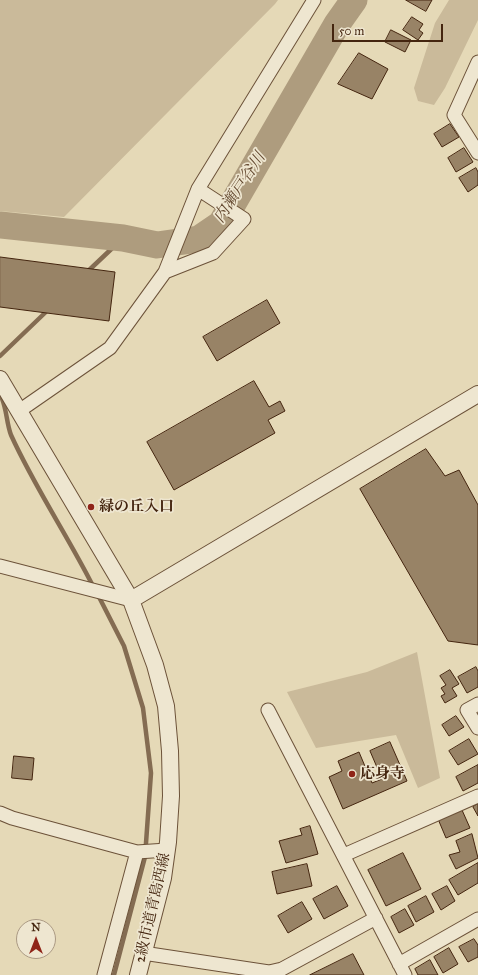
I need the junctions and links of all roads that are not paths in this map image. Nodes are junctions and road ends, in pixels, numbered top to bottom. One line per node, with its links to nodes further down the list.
1 (314, 0): 4 (street)
2 (478, 62): 3 (street)
3 (477, 148)
4 (198, 189): 5 (street); 5 (street)
5 (165, 272): 8 (street)
6 (0, 379): 8 (street, 2級市道青島西線)
7 (478, 394): 10 (street)
8 (19, 411): 10 (street, 2級市道青島西線)
9 (0, 566): 10 (street)
10 (132, 600): 16 (street, 2級市道青島西線)
11 (478, 704): 13 (street)
12 (268, 710): 18 (street)
13 (478, 728)
14 (478, 796): 18 (street)
15 (0, 812): 17 (street)
16 (167, 850): 17 (street); 21 (street, 2級市道青島西線)
17 (137, 852): 23 (street)
18 (344, 855): 19 (street)
19 (376, 918): 21 (street); 22 (street)
20 (478, 919): 22 (street)
21 (144, 953): 24 (street, 2級市道青島西線)
22 (402, 970)
23 (104, 975)
24 (138, 975)

